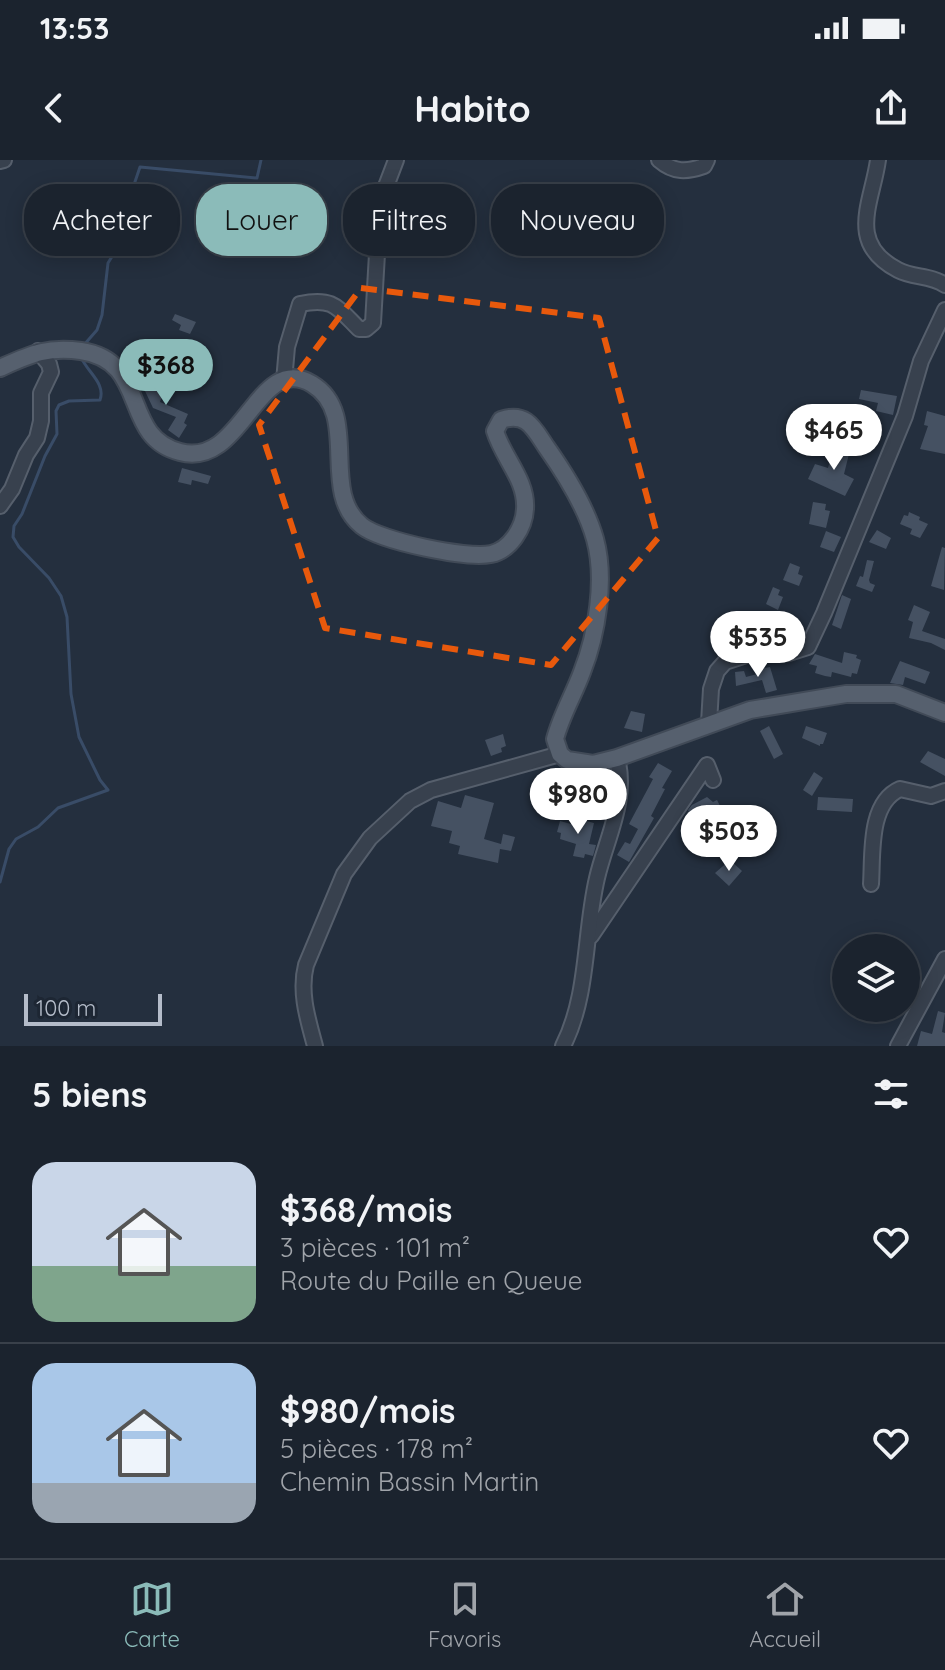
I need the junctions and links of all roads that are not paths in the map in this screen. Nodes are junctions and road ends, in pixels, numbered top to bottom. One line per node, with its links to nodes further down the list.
1 (396, 160): 9 (street)
2 (659, 160): 3 (street)
3 (707, 160)
4 (878, 160): 5 (street)
5 (945, 285)
6 (945, 310): 12 (street)
7 (38, 351): 8 (main road); 9 (main road); 10 (street)
8 (0, 368)
9 (284, 381): 13 (main road)
10 (0, 506)
11 (945, 713): 12 (main road)
12 (709, 723): 14 (main road)
13 (560, 754): 14 (main road); 20 (street)
14 (617, 758): 18 (street)
15 (713, 780): 18 (street)
16 (945, 791): 17 (street)
17 (871, 884)
18 (589, 939): 21 (street)
19 (945, 959): 22 (street)
20 (315, 1046)
21 (563, 1046)
22 (898, 1046)

